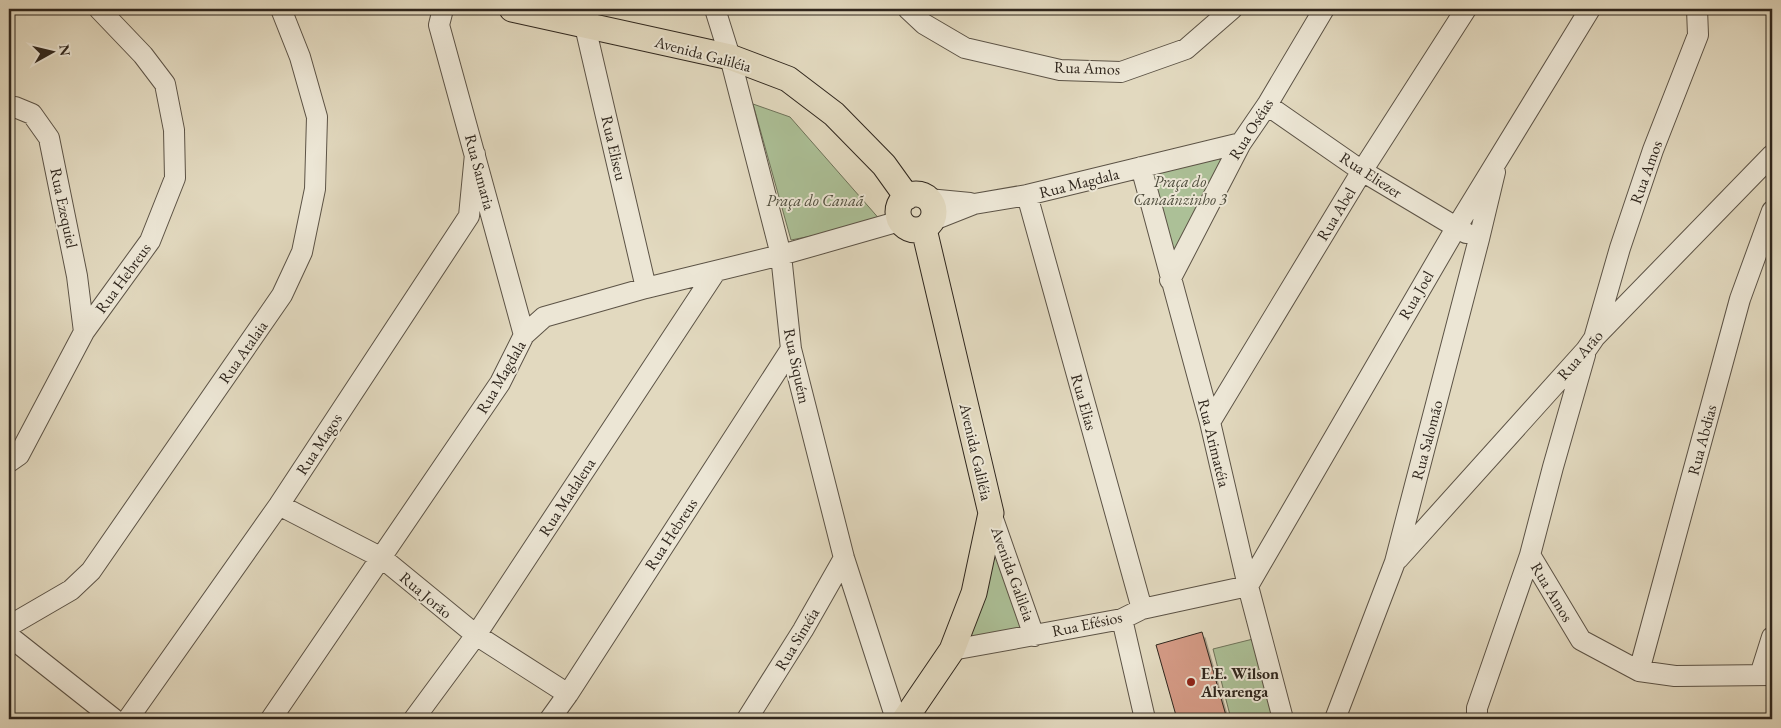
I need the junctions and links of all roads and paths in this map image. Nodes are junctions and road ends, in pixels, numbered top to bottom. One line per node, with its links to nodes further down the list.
1 (99, 9): 32 (street, Rua Hebreus)
2 (281, 9): 47 (street, Rua Atalaia)
3 (443, 9): 17 (street, Rua Samaria)
4 (512, 9): 12 (main road, Avenida Galiléia)
5 (715, 9): 13 (street, Rua Siquém)
6 (908, 9): 7 (street, Rua Amos)
7 (1232, 9)
8 (1324, 9): 14 (street, Rua Oséias)
9 (1466, 9): 21 (street, Rua Abel)
10 (1590, 9): 18 (street, Rua Joel)
11 (1698, 9): 34 (street, Rua Amos)
12 (583, 17): 13 (main road, Avenida Galiléia); 31 (street, Rua Eliseu)
13 (730, 57): 23 (main road, Avenida Galiléia); 28 (street, Rua Siquém)
14 (1267, 105): 16 (street, Rua Oséias); 21 (street, Rua Eliezer)
15 (9, 107): 32 (street, Rua Ezequiel)
16 (1240, 143): 20 (street, Rua Magdala); 30 (street, Rua Oséias)
17 (475, 154): 33 (street, Rua Samaria); 38 (street, Rua Magos)
18 (1500, 154): 26 (street, Rua Joel); 27 (street, Rua Salomão)
19 (1772, 155): 34 (street, Rua Arão)
20 (1141, 168): 22 (street, Rua Magdala); 30 (street, Rua Arimatéia)
21 (1362, 171): 26 (street, Rua Eliezer); 36 (street, Rua Abel)
22 (1027, 195): 23 (street, Rua Magdala); 45 (street, Rua Elias)
23 (923, 212): 25 (main road); 39 (main road, Avenida Galiléia)
24 (1772, 212): 53 (street, Rua Abdias)
25 (900, 221): 28 (street, Rua Magdala)
26 (1456, 228): 27 (street, Rua Eliezer); 44 (street, Rua Joel)
27 (1479, 239): 43 (street, Rua Salomão)
28 (781, 256): 29 (street, Rua Magdala); 35 (street, Rua Siquém)
29 (716, 271): 31 (street, Rua Magdala); 48 (street, Rua Madalena)
30 (1170, 280): 36 (street, Rua Arimatéia)
31 (646, 288): 33 (street, Rua Magdala)
32 (84, 332): 37 (street, Rua Hebreus)
33 (524, 336): 41 (street, Rua Magdala)
34 (1590, 343): 40 (street, Rua Amos); 43 (street, Rua Arão)
35 (791, 349): 42 (street, Rua Siquém); 55 (street, Rua Hebreus)
36 (1210, 422): 44 (street, Rua Arimatéia)
37 (9, 462)
38 (279, 505): 41 (street, Rua Jorão); 57 (street, Rua Magos)
39 (991, 513): 50 (street, Avenida Galileia); 52 (main road, Avenida Galiléia)
40 (1530, 556): 53 (street, Rua Amos); 67 (street)
41 (382, 558): 48 (street, Rua Jorão); 58 (street, Rua Magdala)
42 (844, 558): 61 (street, Rua Siméia); 62 (street, Rua Siquém)
43 (1395, 562): 66 (street, Rua Salomão)
44 (1248, 586): 45 (street, Rua Efésios); 65 (street, Rua Arimatéia)
45 (1142, 609): 46 (street, Rua Efésios)
46 (1122, 619): 50 (street, Rua Efésios); 64 (street)
47 (9, 626)
48 (476, 635): 55 (street, Rua Jorão); 59 (street, Rua Madalena)
49 (9, 636): 56 (street)
50 (1034, 636): 52 (street, Rua Efésios)
51 (1772, 637): 54 (street)
52 (952, 650): 63 (main road, Avenida Galiléia)
53 (1639, 671): 54 (street, Rua Amos)
54 (1766, 675)
55 (568, 694): 60 (street, Rua Hebreus)
56 (114, 719)
57 (128, 719)
58 (271, 719)
59 (414, 719)
60 (550, 719)
61 (747, 719)
62 (896, 719)
63 (905, 719)
64 (1145, 719)
65 (1283, 719)
66 (1335, 719)
67 (1477, 719)

